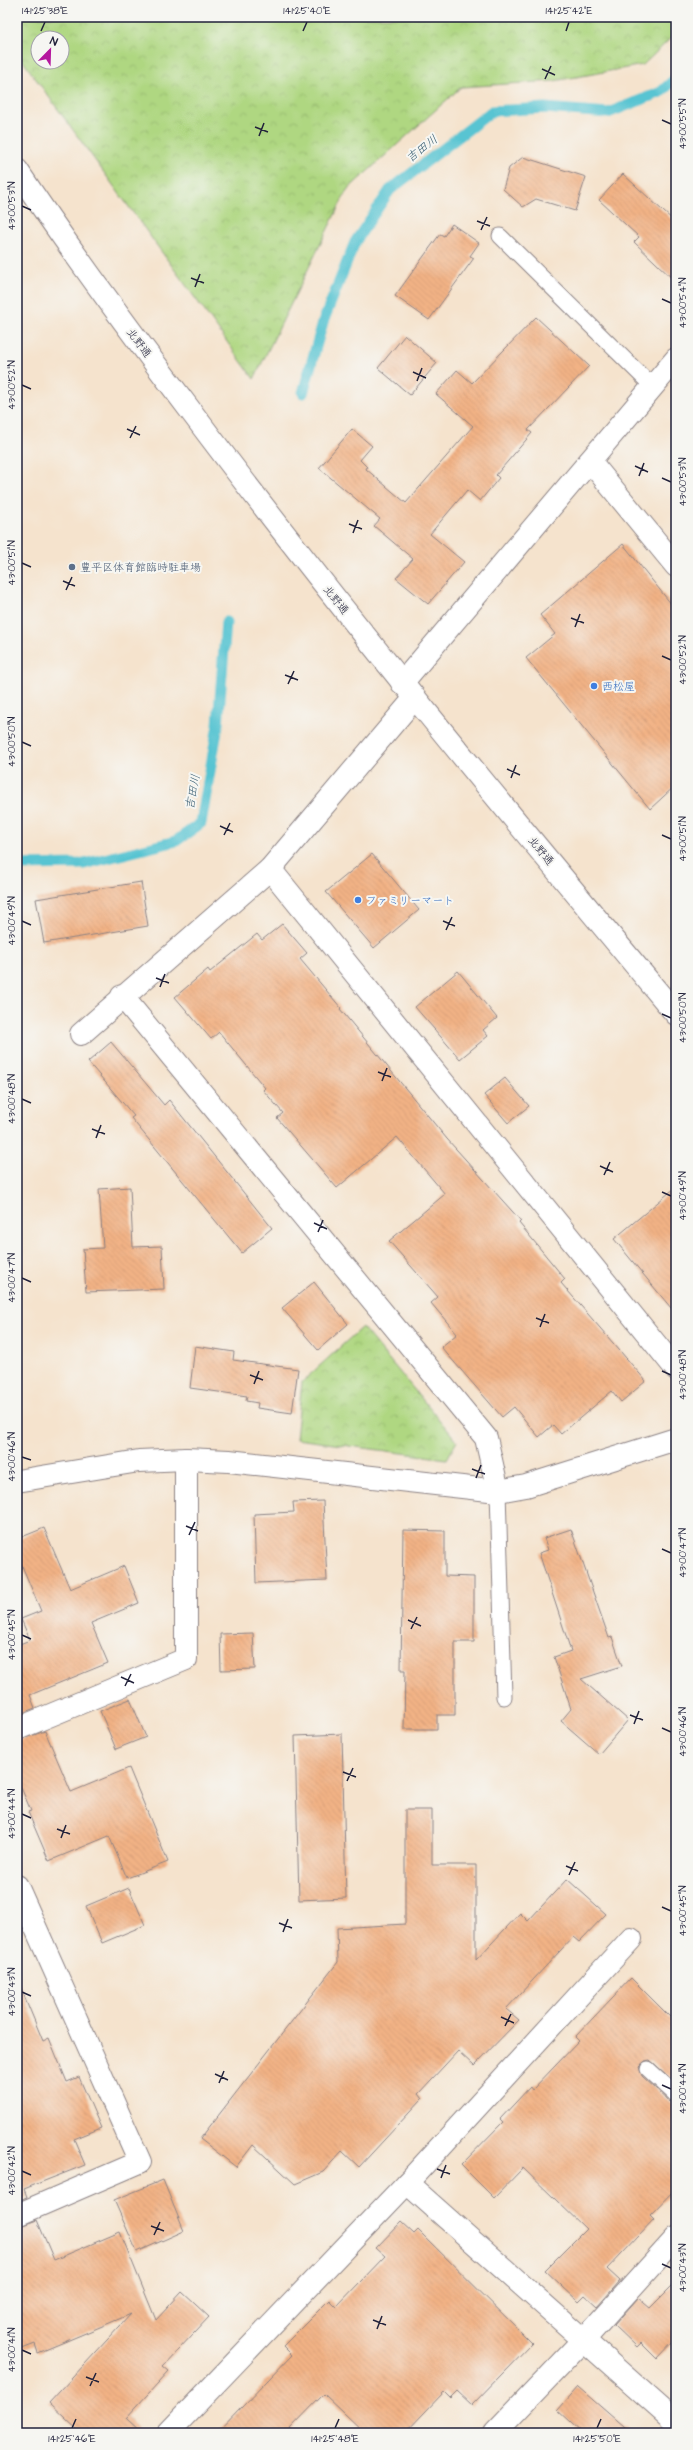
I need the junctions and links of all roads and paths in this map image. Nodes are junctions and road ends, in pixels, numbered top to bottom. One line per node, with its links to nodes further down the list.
1 (17, 170): 7 (street, 北野通)
2 (500, 236): 4 (lane)
3 (676, 358): 4 (street)
4 (652, 386): 5 (street)
5 (590, 461): 6 (street); 7 (street)
6 (676, 566)
7 (408, 691): 8 (street); 10 (street, 北野通)
8 (270, 869): 9 (street); 12 (street)
9 (122, 996): 11 (street); 16 (street)
10 (676, 1014)
11 (81, 1034)
12 (676, 1369)
13 (676, 1439): 16 (street)
14 (186, 1459): 15 (street); 16 (street); 18 (street)
15 (17, 1481)
16 (498, 1491): 17 (lane)
17 (504, 1697)
18 (17, 1729)
19 (17, 1886): 24 (street)
20 (631, 1939): 23 (street)
21 (648, 2069): 22 (lane)
22 (676, 2094)
23 (407, 2183): 26 (street); 28 (street)
24 (17, 2215)
25 (676, 2238): 26 (street)
26 (583, 2341): 27 (street); 29 (street)
27 (676, 2422)
28 (168, 2433)
29 (495, 2433)

